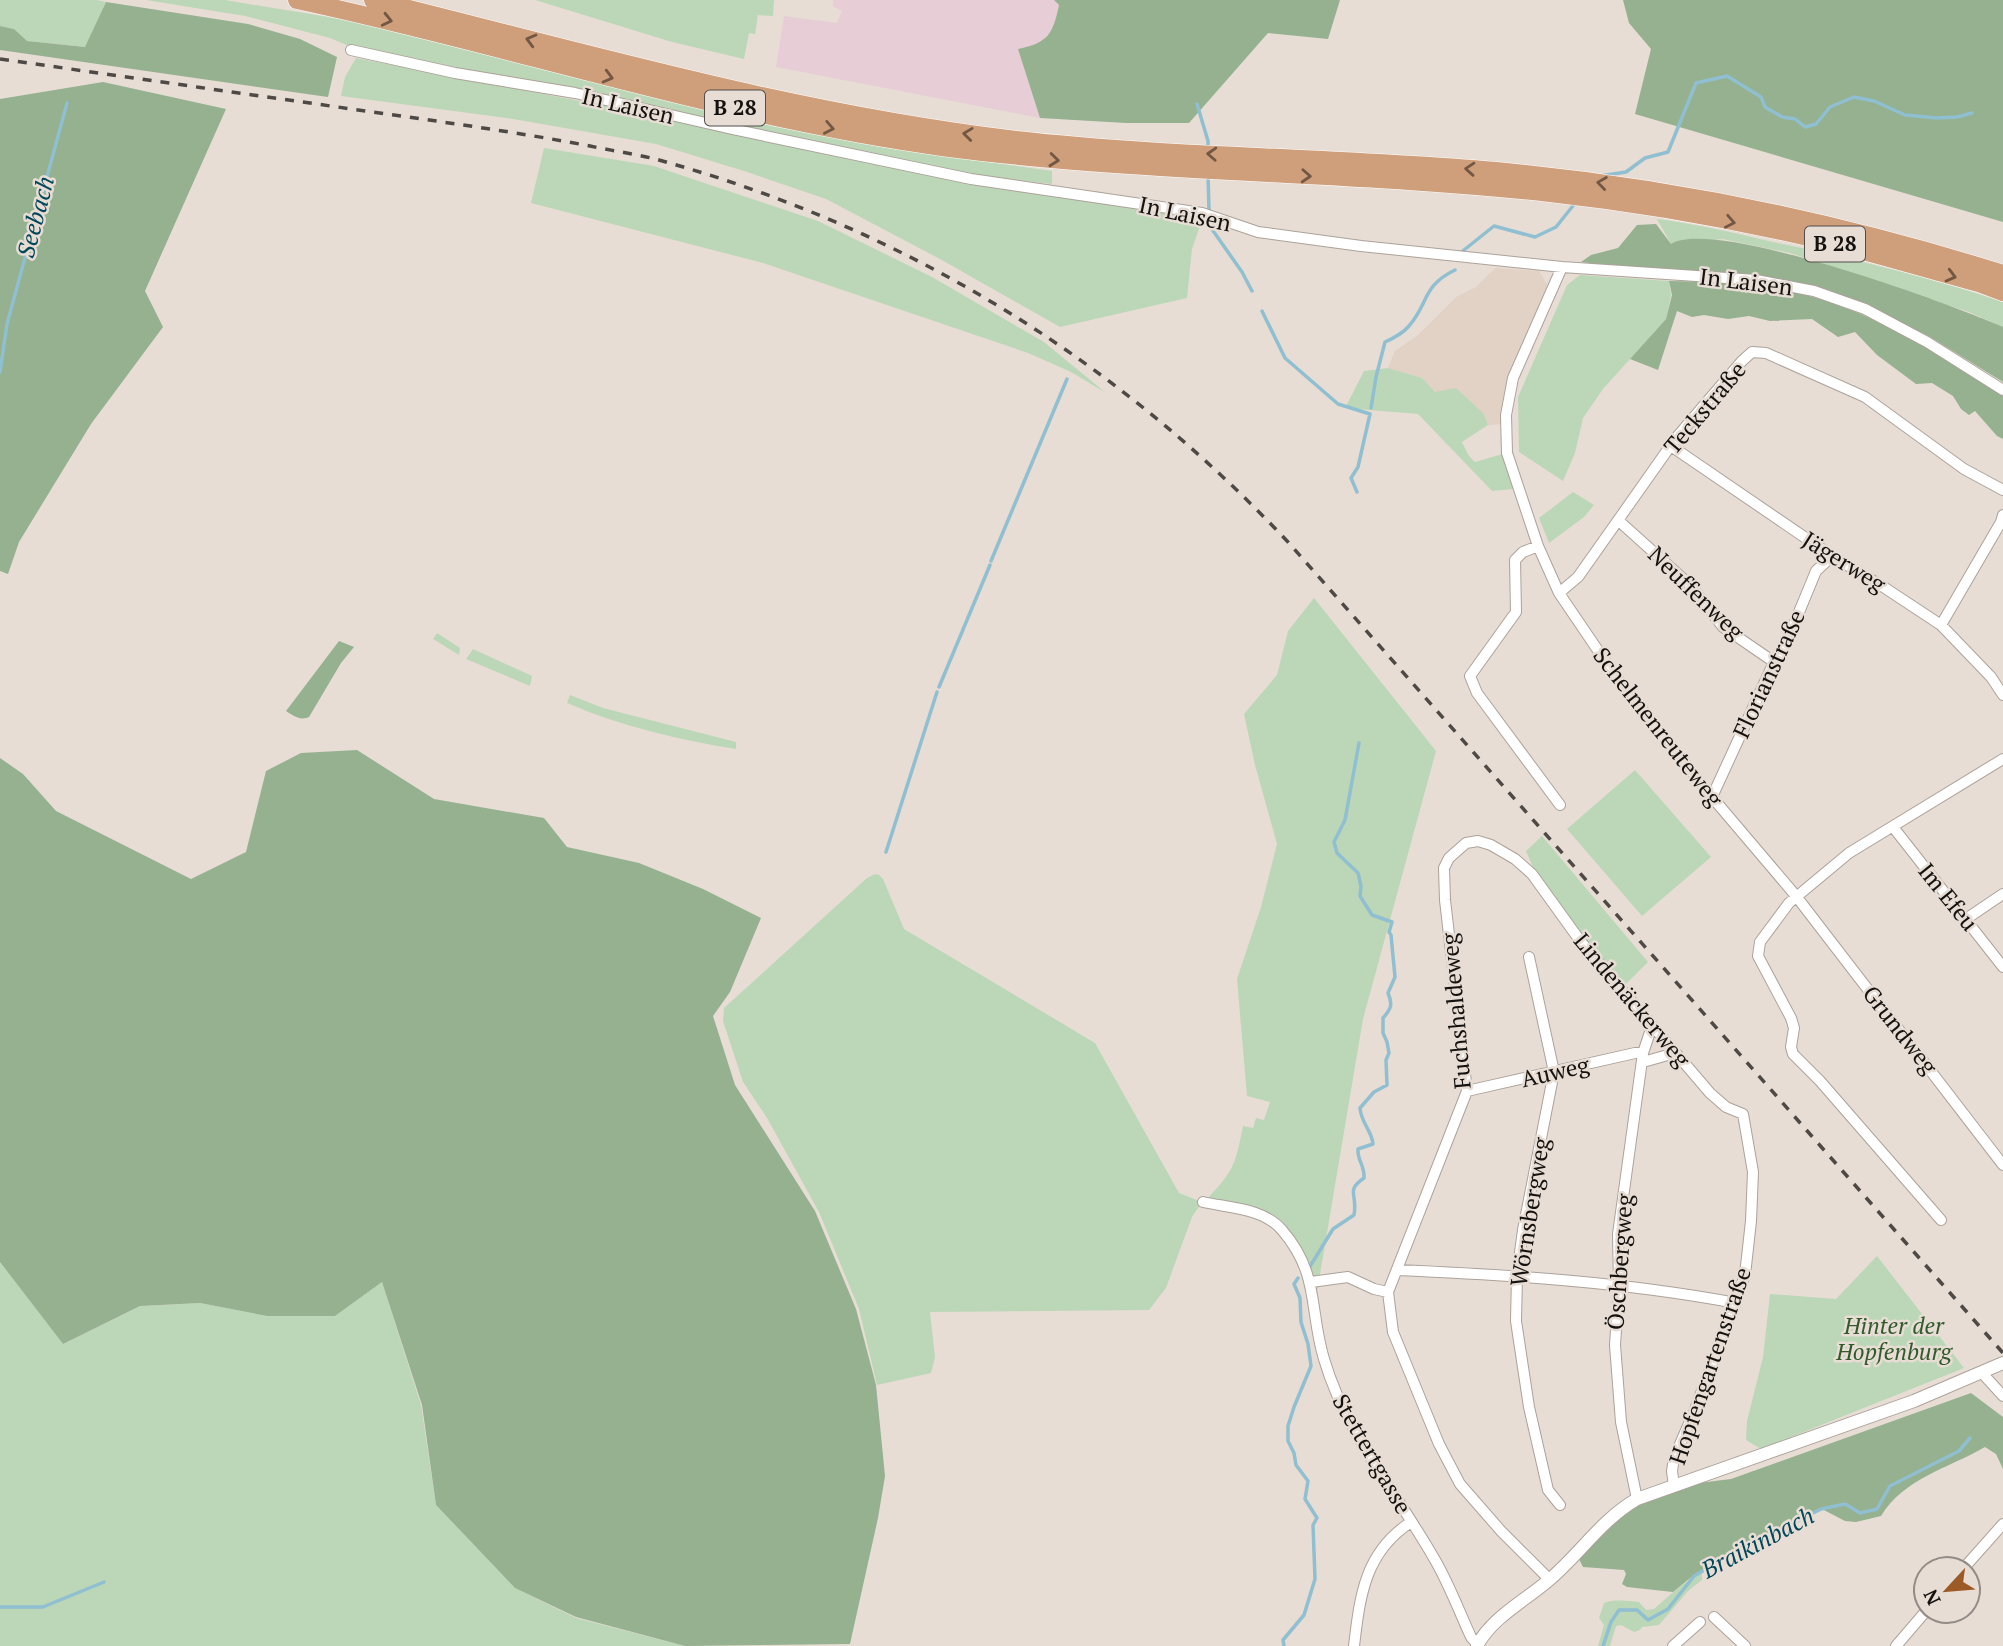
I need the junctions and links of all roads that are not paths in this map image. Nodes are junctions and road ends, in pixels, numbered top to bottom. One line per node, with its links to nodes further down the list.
1 (297, 0): 4 (highway, B 28, one-way to 4)
2 (373, 0): 4 (highway, B 28, one-way to 2)
3 (351, 50): 6 (street, In Laisen)
4 (1182, 161): 5 (highway, B 28)
5 (1665, 201): 7 (highway, B 28); 8 (highway, B 28, one-way to 8)
6 (1562, 267): 9 (street, In Laisen); 14 (street, Schelmenreuteweg)
7 (2003, 274)
8 (2003, 292)
9 (2003, 390)
10 (1671, 446): 11 (street, Teckstraße); 13 (street, Teckstraße); 15 (street, Jägerweg)
11 (2003, 490)
12 (2003, 515): 17 (street)
13 (1619, 521): 16 (street, Teckstraße); 18 (street, Neuffenweg)
14 (1538, 546): 16 (street, Schelmenreuteweg); 22 (street)
15 (1832, 556): 17 (street, Jägerweg); 18 (street, Florianstraße)
16 (1559, 593): 21 (street, Schelmenreuteweg)
17 (1941, 625): 19 (street, Jägerweg)
18 (1774, 662): 21 (street, Florianstraße)
19 (2003, 695)
20 (2003, 760): 23 (street)
21 (1712, 797): 26 (street, Schelmenreuteweg)
22 (1560, 805)
23 (1893, 827): 26 (street); 27 (street, Im Efeu)
24 (1532, 874): 30 (street, Lindenäckerweg); 34 (street, Fuchshaldeweg)
25 (2003, 894): 27 (street)
26 (1796, 896): 36 (street, Grundweg); 38 (street)
27 (1966, 919): 29 (street, Im Efeu)
28 (1529, 957): 33 (street, Wörnsbergweg)
29 (2003, 967)
30 (1652, 1026): 31 (street, Lindenäckerweg); 32 (street, Öschbergweg)
31 (1675, 1053): 32 (street, Auweg); 35 (street, Lindenäckerweg)
32 (1643, 1058): 33 (street, Auweg); 42 (street, Öschbergweg)
33 (1554, 1072): 34 (street, Auweg); 40 (street, Wörnsbergweg)
34 (1467, 1091): 39 (street, Fuchshaldeweg)
35 (1743, 1114): 44 (street, Hopfengartenstraße)
36 (2003, 1165)
37 (1203, 1202): 41 (street, Stettertgasse)
38 (1941, 1220)
39 (1397, 1270): 40 (street); 43 (street, Fuchshaldeweg)
40 (1517, 1275): 42 (street); 50 (street, Wörnsbergweg)
41 (1311, 1282): 43 (street); 51 (street, Stettertgasse)
42 (1619, 1285): 44 (street); 49 (street, Öschbergweg)
43 (1388, 1292): 54 (street, Fuchshaldeweg)
44 (1736, 1303): 48 (street, Hopfengartenstraße)
45 (2003, 1363): 46 (street)
46 (1982, 1373): 47 (street); 48 (street)
47 (2003, 1396)
48 (1674, 1486): 49 (street, Hopfengartenstraße)
49 (1637, 1499): 54 (street, Hopfengartenstraße)
50 (1560, 1504)
51 (1411, 1522): 58 (street, Stettertgasse); 59 (street, Stettertgasse)
52 (2003, 1524): 53 (street)
53 (1975, 1555)
54 (1550, 1580): 58 (street, Hopfengartenstraße)
55 (1714, 1617): 61 (street)
56 (1700, 1622): 60 (street)
57 (1914, 1625): 62 (street)
58 (1477, 1645)
59 (1354, 1646)
60 (1673, 1646)
61 (1745, 1646)
62 (1896, 1646)

